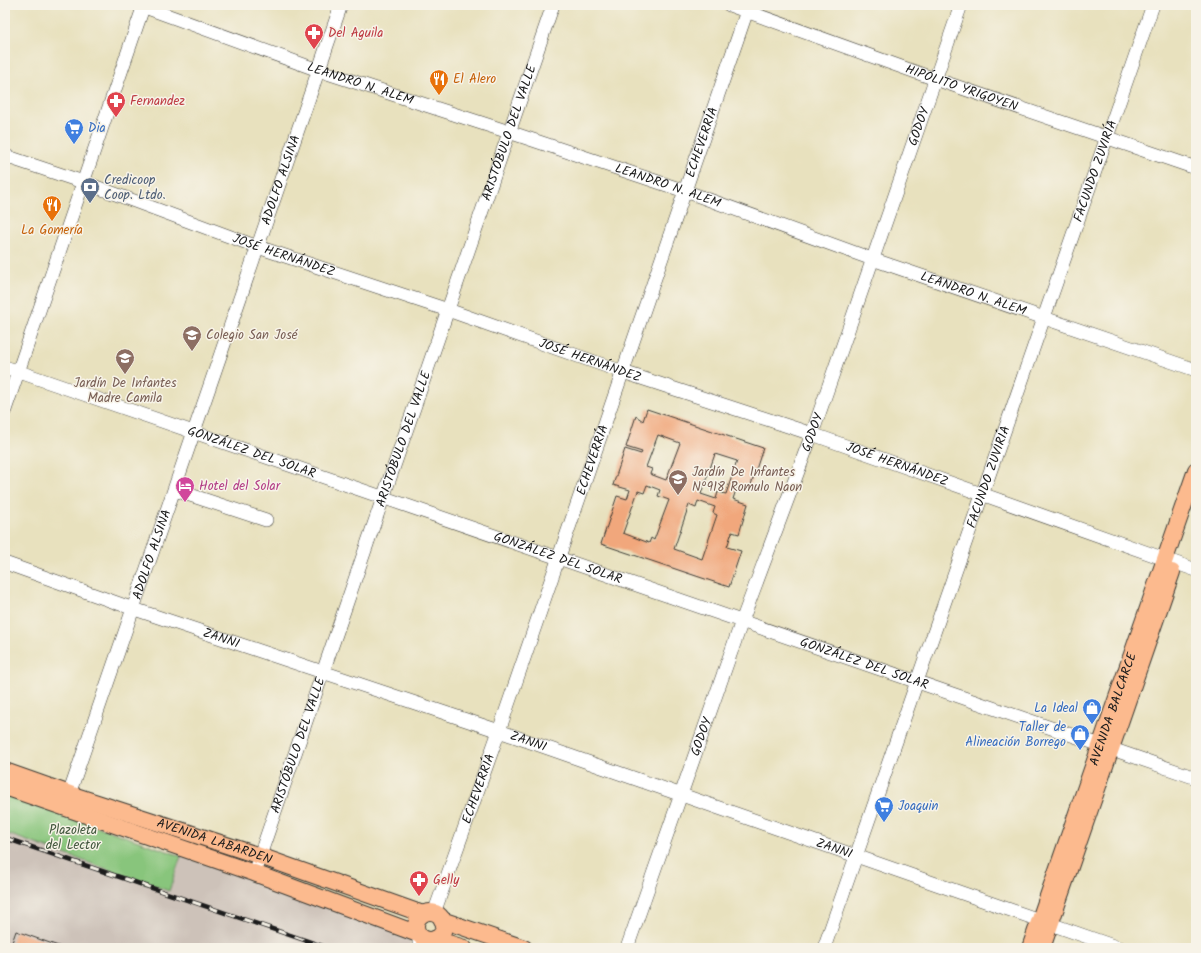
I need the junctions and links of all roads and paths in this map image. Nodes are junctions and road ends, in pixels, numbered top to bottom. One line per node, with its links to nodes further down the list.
1 (340, 5): 8 (street, ADOLFO ALSINA)
2 (553, 5): 10 (street, ARISTÓBULO DEL VALLE)
3 (729, 5): 7 (street, HIPÓLITO YRIGOYEN)
4 (961, 5): 9 (street, GODOY)
5 (1153, 5): 11 (street, FACUNDO ZUVIRÍA)
6 (142, 6): 8 (street, LEANDRO N. ALEM); 14 (street)
7 (748, 8): 9 (street, HIPÓLITO YRIGOYEN); 15 (street, ECHEVERRÍA)
8 (318, 70): 10 (street, LEANDRO N. ALEM); 16 (street, ADOLFO ALSINA)
9 (935, 79): 11 (street, HIPÓLITO YRIGOYEN); 17 (street, GODOY)
10 (510, 132): 15 (street, LEANDRO N. ALEM); 18 (street, ARISTÓBULO DEL VALLE)
11 (1107, 137): 13 (street, HIPÓLITO YRIGOYEN); 19 (street, FACUNDO ZUVIRÍA)
12 (5, 156): 14 (street, JOSÉ HERNÁNDEZ)
13 (1196, 168)
14 (83, 182): 16 (street, JOSÉ HERNÁNDEZ); 22 (street)
15 (685, 192): 17 (street, LEANDRO N. ALEM); 23 (street, ECHEVERRÍA)
16 (258, 248): 18 (street, JOSÉ HERNÁNDEZ); 25 (street, ADOLFO ALSINA)
17 (872, 260): 19 (street, LEANDRO N. ALEM); 26 (street, GODOY)
18 (448, 310): 23 (street, JOSÉ HERNÁNDEZ); 30 (street, ARISTÓBULO DEL VALLE)
19 (1044, 318): 21 (street, LEANDRO N. ALEM); 29 (street, FACUNDO ZUVIRÍA)
20 (5, 367): 22 (street, GONZÁLEZ DEL SOLAR)
21 (1196, 370)
22 (19, 371): 24 (street); 25 (street, GONZÁLEZ DEL SOLAR)
23 (623, 372): 26 (street, JOSÉ HERNÁNDEZ); 33 (street, ECHEVERRÍA)
24 (5, 410)
25 (195, 432): 28 (street, ADOLFO ALSINA); 30 (street, GONZÁLEZ DEL SOLAR)
26 (812, 434): 29 (street, JOSÉ HERNÁNDEZ); 38 (street, GODOY)
27 (1196, 470): 34 (main road, AVENIDA BALCARCE)
28 (175, 490): 32 (street); 37 (street, ADOLFO ALSINA)
29 (982, 495): 34 (street, JOSÉ HERNÁNDEZ); 40 (street, FACUNDO ZUVIRÍA)
30 (383, 497): 33 (street, GONZÁLEZ DEL SOLAR); 39 (street, ARISTÓBULO DEL VALLE)
31 (1196, 503): 34 (main road, AVENIDA BALCARCE)
32 (266, 520)
33 (559, 558): 38 (street, GONZÁLEZ DEL SOLAR); 41 (street, ECHEVERRÍA)
34 (1170, 562): 36 (street, JOSÉ HERNÁNDEZ); 42 (main road, AVENIDA BALCARCE)
35 (5, 563): 37 (street, ZANNI)
36 (1196, 570)
37 (134, 609): 39 (street, ZANNI); 47 (street, ADOLFO ALSINA)
38 (742, 621): 40 (street, GONZÁLEZ DEL SOLAR); 46 (street, GODOY)
39 (323, 672): 41 (street, ZANNI); 48 (street, ARISTÓBULO DEL VALLE)
40 (917, 682): 42 (street, GONZÁLEZ DEL SOLAR); 49 (street, FACUNDO ZUVIRÍA)
41 (499, 732): 46 (street, ZANNI); 51 (street, ECHEVERRÍA)
42 (1106, 747): 44 (street, GONZÁLEZ DEL SOLAR); 52 (main road, AVENIDA BALCARCE)
43 (5, 771): 47 (main road, AVENIDA LABARDEN)
44 (1196, 778)
45 (5, 787): 47 (main road, AVENIDA LABARDEN)
46 (682, 795): 49 (street, ZANNI); 56 (street, GODOY)
47 (67, 801): 48 (main road, AVENIDA LABARDEN); 50 (main road, AVENIDA LABARDEN)
48 (260, 856): 50 (street, ARISTÓBULO DEL VALLE); 51 (main road, AVENIDA LABARDEN)
49 (856, 856): 52 (street, ZANNI); 57 (street, FACUNDO ZUVIRÍA)
50 (254, 873): 53 (main road, AVENIDA LABARDEN)
51 (433, 916): 53 (main road); 53 (main road); 55 (main road, AVENIDA LABARDEN)
52 (1045, 922): 58 (main road, AVENIDA BALCARCE); 59 (main road, AVENIDA BALCARCE); 60 (street, ZANNI)
53 (426, 941): 54 (main road, AVENIDA LABARDEN)
54 (464, 948)
55 (524, 948)
56 (627, 948)
57 (824, 948)
58 (1030, 948)
59 (1042, 948)
60 (1119, 948)

